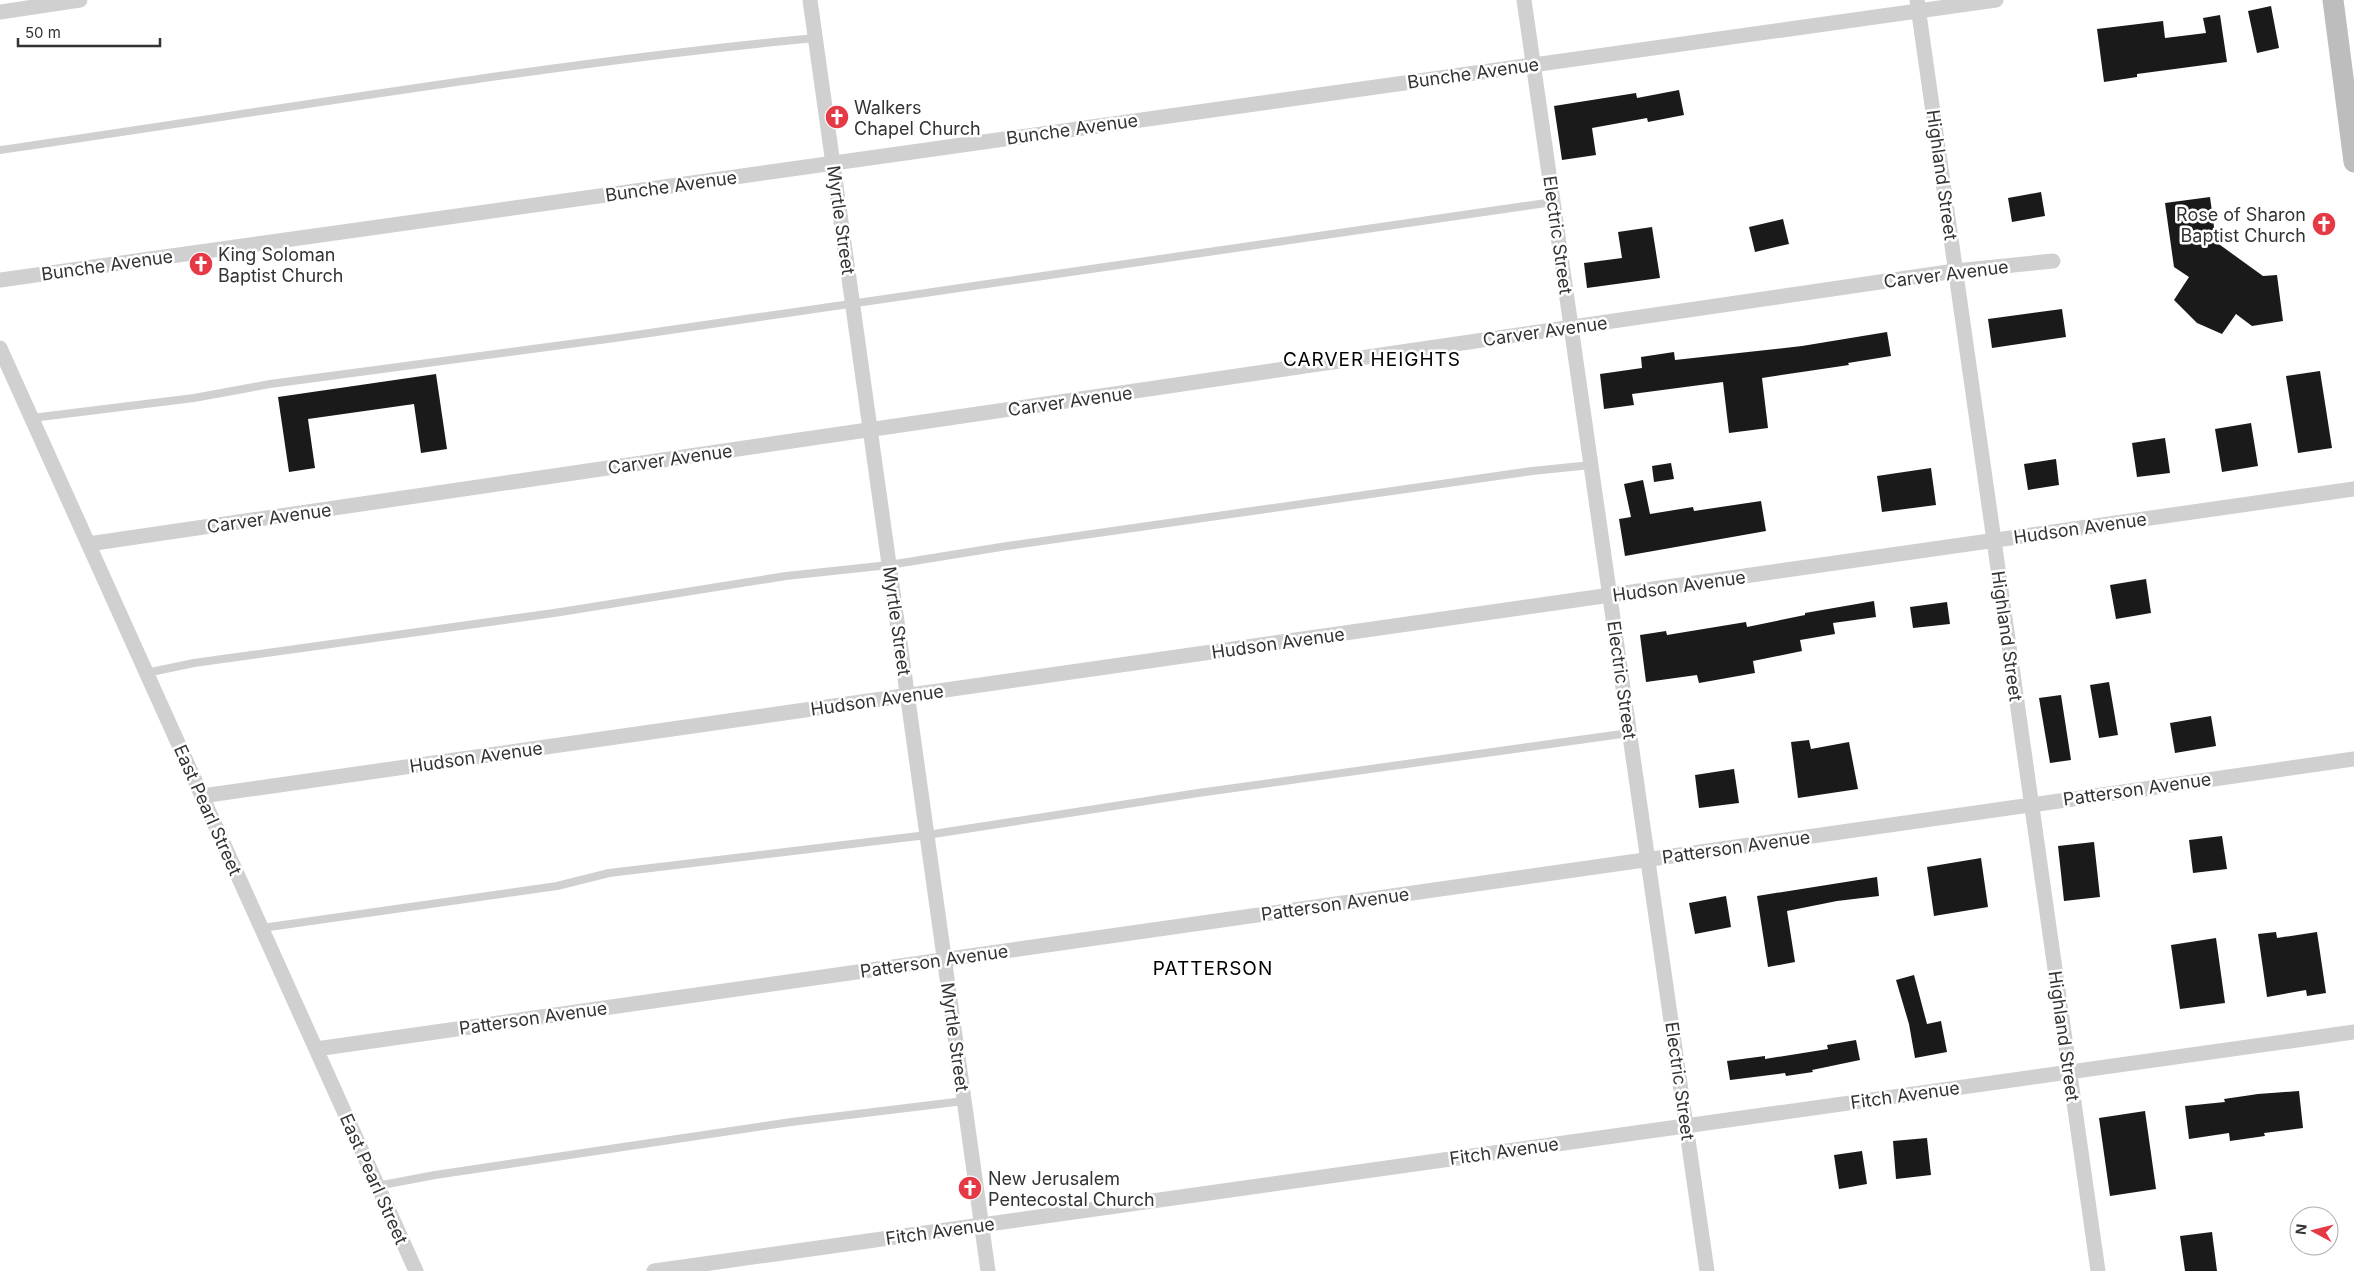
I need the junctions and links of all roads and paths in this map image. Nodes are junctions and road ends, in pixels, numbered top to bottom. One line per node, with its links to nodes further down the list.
1 (80, 0): 7 (street)
2 (810, 0): 8 (street, Myrtle Street)
3 (1524, 0): 9 (street, Electric Street)
4 (1996, 0): 6 (street, Bunche Avenue)
5 (2333, 0): 11 (main road)
6 (1917, 6): 9 (street, Bunche Avenue); 15 (street, Highland Street)
7 (0, 12)
8 (815, 38): 10 (lane); 12 (street, Myrtle Street)
9 (1533, 65): 12 (street, Bunche Avenue); 13 (street, Electric Street)
10 (0, 150)
11 (2354, 162)
12 (833, 163): 16 (street, Bunche Avenue); 17 (street, Myrtle Street)
13 (1553, 202): 17 (lane); 18 (street, Electric Street)
14 (2053, 261): 15 (street, Carver Avenue)
15 (1955, 271): 18 (street, Carver Avenue); 24 (street, Highland Street)
16 (0, 280)
17 (852, 303): 20 (lane); 21 (street, Myrtle Street)
18 (1571, 327): 21 (street, Carver Avenue); 22 (street, Electric Street)
19 (0, 348): 20 (street, East Pearl Street)
20 (32, 418): 25 (street, East Pearl Street)
21 (870, 430): 25 (street, Carver Avenue); 26 (street, Myrtle Street)
22 (1591, 466): 26 (lane); 27 (street, Electric Street)
23 (2354, 489): 24 (street, Hudson Avenue)
24 (1994, 541): 27 (street, Hudson Avenue); 33 (street, Highland Street)
25 (88, 544): 28 (street, East Pearl Street)
26 (889, 565): 28 (lane); 29 (street, Myrtle Street)
27 (1610, 596): 29 (street, Hudson Avenue); 30 (street, Electric Street)
28 (146, 673): 32 (street, East Pearl Street)
29 (908, 696): 32 (street, Hudson Avenue); 34 (street, Myrtle Street)
30 (1629, 733): 34 (lane); 35 (street, Electric Street)
31 (2354, 758): 33 (street, Patterson Avenue)
32 (202, 796): 36 (street, East Pearl Street)
33 (2031, 804): 35 (street, Patterson Avenue); 40 (street, Highland Street)
34 (927, 835): 36 (lane); 37 (street, Myrtle Street)
35 (1648, 859): 37 (street, Patterson Avenue); 42 (street, Electric Street)
36 (262, 928): 39 (street, East Pearl Street)
37 (944, 960): 39 (street, Patterson Avenue); 41 (street, Myrtle Street)
38 (2354, 1032): 40 (street, Fitch Avenue)
39 (316, 1049): 43 (street, East Pearl Street)
40 (2069, 1072): 42 (street, Fitch Avenue); 49 (street, Highland Street)
41 (964, 1101): 43 (lane); 44 (street, Myrtle Street)
42 (1686, 1126): 44 (street, Fitch Avenue); 48 (street, Electric Street)
43 (378, 1186): 45 (street, East Pearl Street)
44 (982, 1225): 46 (street, Fitch Avenue); 47 (street, Myrtle Street)
45 (416, 1271)
46 (654, 1271)
47 (988, 1271)
48 (1707, 1271)
49 (2098, 1271)

